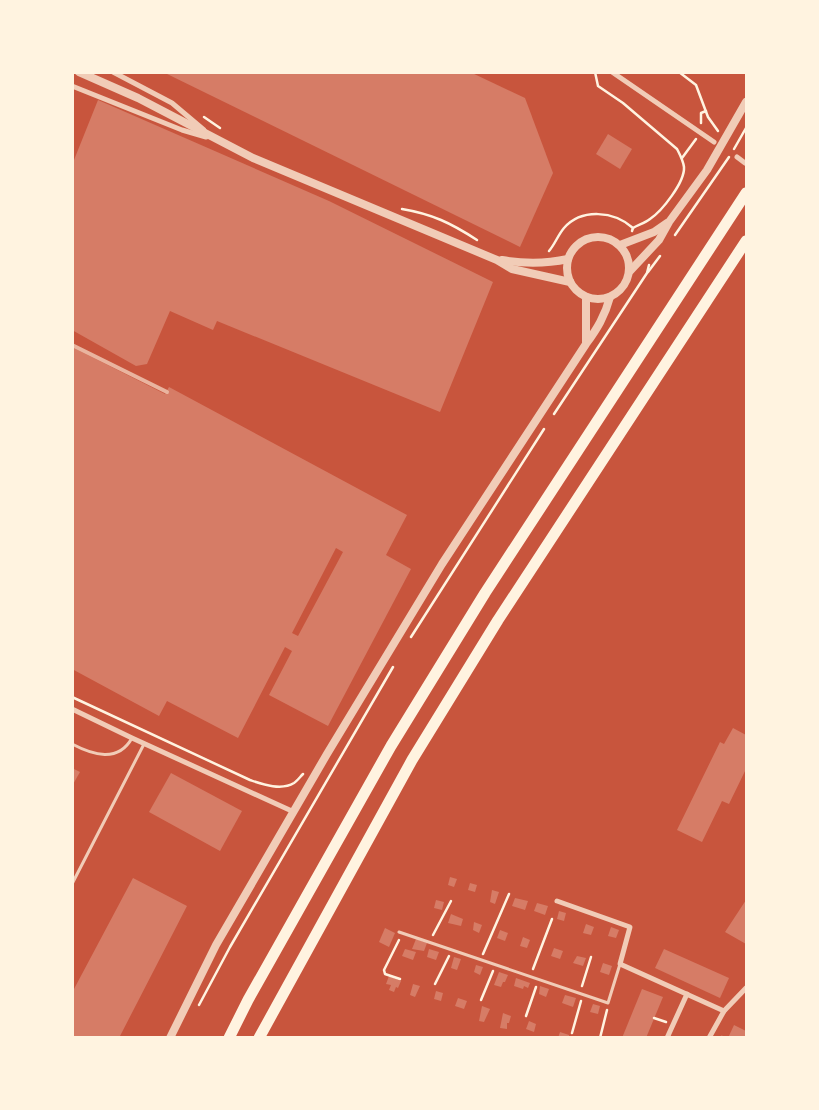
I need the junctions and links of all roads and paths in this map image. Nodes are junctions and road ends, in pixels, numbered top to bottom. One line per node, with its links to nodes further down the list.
1 (79, 72): 13 (street)
2 (113, 72): 13 (street)
3 (596, 72): 16 (path)
4 (612, 72): 10 (street)
5 (679, 72): 8 (path)
6 (72, 86): 13 (street)
7 (746, 102): 20 (street)
8 (706, 111): 10 (path); 11 (path)
9 (203, 116): 12 (path)
10 (701, 133): 14 (street); 16 (path)
11 (720, 133)
12 (228, 134)
13 (214, 138): 29 (street)
14 (714, 142)
15 (737, 157): 17 (street)
16 (682, 158): 21 (path)
17 (745, 163)
18 (746, 193): 74 (highway)
19 (398, 208): 23 (path)
20 (669, 222): 22 (street); 27 (street)
21 (632, 228): 22 (path); 26 (path)
22 (636, 240): 25 (street)
23 (478, 241)
24 (746, 241): 75 (highway)
25 (620, 245): 28 (street); 30 (street)
26 (548, 253)
27 (645, 256): 30 (street); 35 (path)
28 (568, 259): 29 (street); 31 (street)
29 (498, 260): 31 (street)
30 (630, 271): 33 (street)
31 (570, 282): 32 (street)
32 (586, 297): 33 (street); 34 (street)
33 (610, 297): 34 (street)
34 (586, 344): 44 (street)
35 (550, 420)
36 (544, 428): 37 (path)
37 (409, 641)
38 (394, 666): 68 (path)
39 (72, 697): 44 (path)
40 (72, 709): 41 (street)
41 (132, 738): 42 (lane); 43 (street)
42 (72, 744)
43 (144, 744): 45 (street); 46 (lane)
44 (314, 776): 45 (street)
45 (294, 812): 73 (street)
46 (72, 884)
47 (509, 894): 55 (path)
48 (451, 901): 52 (path)
49 (557, 901): 56 (street)
50 (552, 919): 58 (path)
51 (402, 932): 52 (lane); 59 (path)
52 (429, 942): 53 (lane)
53 (452, 950): 55 (lane); 61 (path)
54 (591, 957): 63 (path)
55 (481, 960): 57 (lane)
56 (620, 964): 64 (street); 66 (lane)
57 (496, 965): 58 (lane); 65 (path)
58 (530, 976): 60 (lane)
59 (400, 979)
60 (539, 980): 63 (lane); 69 (path)
61 (435, 984)
62 (746, 988): 67 (street)
63 (582, 994): 66 (lane); 72 (path)
64 (687, 994): 67 (street); 77 (street)
65 (481, 1000)
66 (608, 1003): 76 (path)
67 (724, 1011): 78 (street)
68 (195, 1013)
69 (526, 1016)
70 (654, 1018): 71 (path)
71 (667, 1023)
72 (572, 1033)
73 (170, 1038)
74 (228, 1038)
75 (259, 1038)
76 (600, 1038)
77 (667, 1038)
78 (709, 1038)

